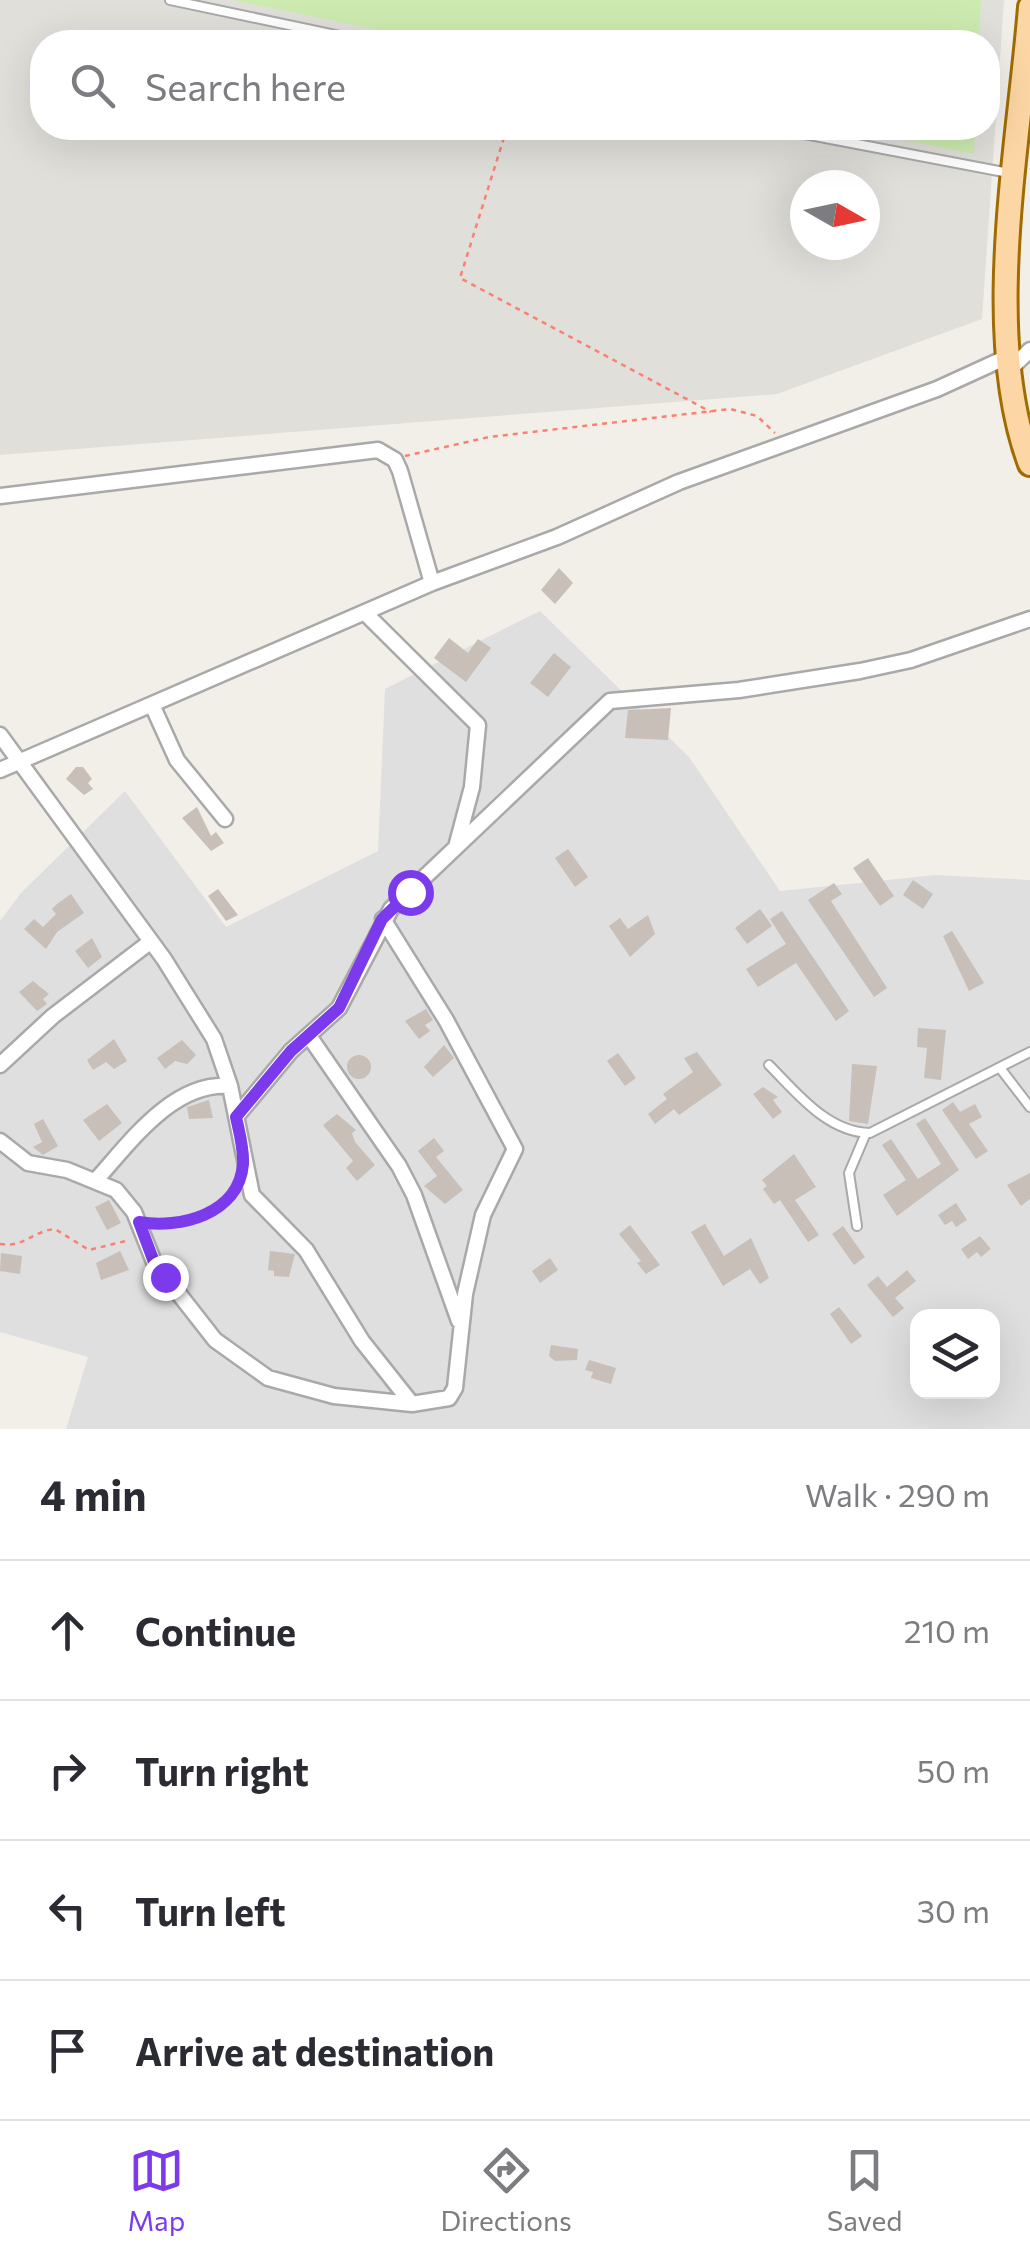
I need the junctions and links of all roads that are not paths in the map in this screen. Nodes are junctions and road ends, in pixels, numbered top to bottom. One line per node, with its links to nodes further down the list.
1 (170, 0): 3 (lane)
2 (1030, 7): 4 (main road)
3 (313, 30)
4 (1025, 132): 6 (main road)
5 (836, 140): 6 (lane)
6 (1015, 174): 7 (main road)
7 (1016, 359): 8 (main road); 10 (street)
8 (1030, 464)
9 (0, 496): 10 (street)
10 (432, 583): 11 (street)
11 (365, 613): 13 (street); 18 (street)
12 (1030, 619): 18 (street)
13 (152, 707): 15 (street); 17 (street)
14 (0, 736): 15 (street)
15 (19, 762): 16 (street); 20 (street)
16 (0, 770)
17 (225, 819)
18 (456, 848): 19 (street)
19 (382, 919): 21 (street); 33 (street)
20 (150, 942): 24 (street); 26 (street)
21 (309, 1036): 28 (street); 33 (street)
22 (1030, 1052): 25 (lane)
23 (769, 1064): 29 (lane)
24 (0, 1065)
25 (1000, 1068): 27 (lane); 29 (lane)
26 (230, 1086): 28 (street); 31 (street)
27 (1030, 1107)
28 (236, 1117): 34 (street)
29 (866, 1133): 32 (lane)
30 (0, 1141): 31 (street)
31 (97, 1180): 34 (street)
32 (857, 1226)
33 (461, 1327): 34 (street)
34 (412, 1404)

